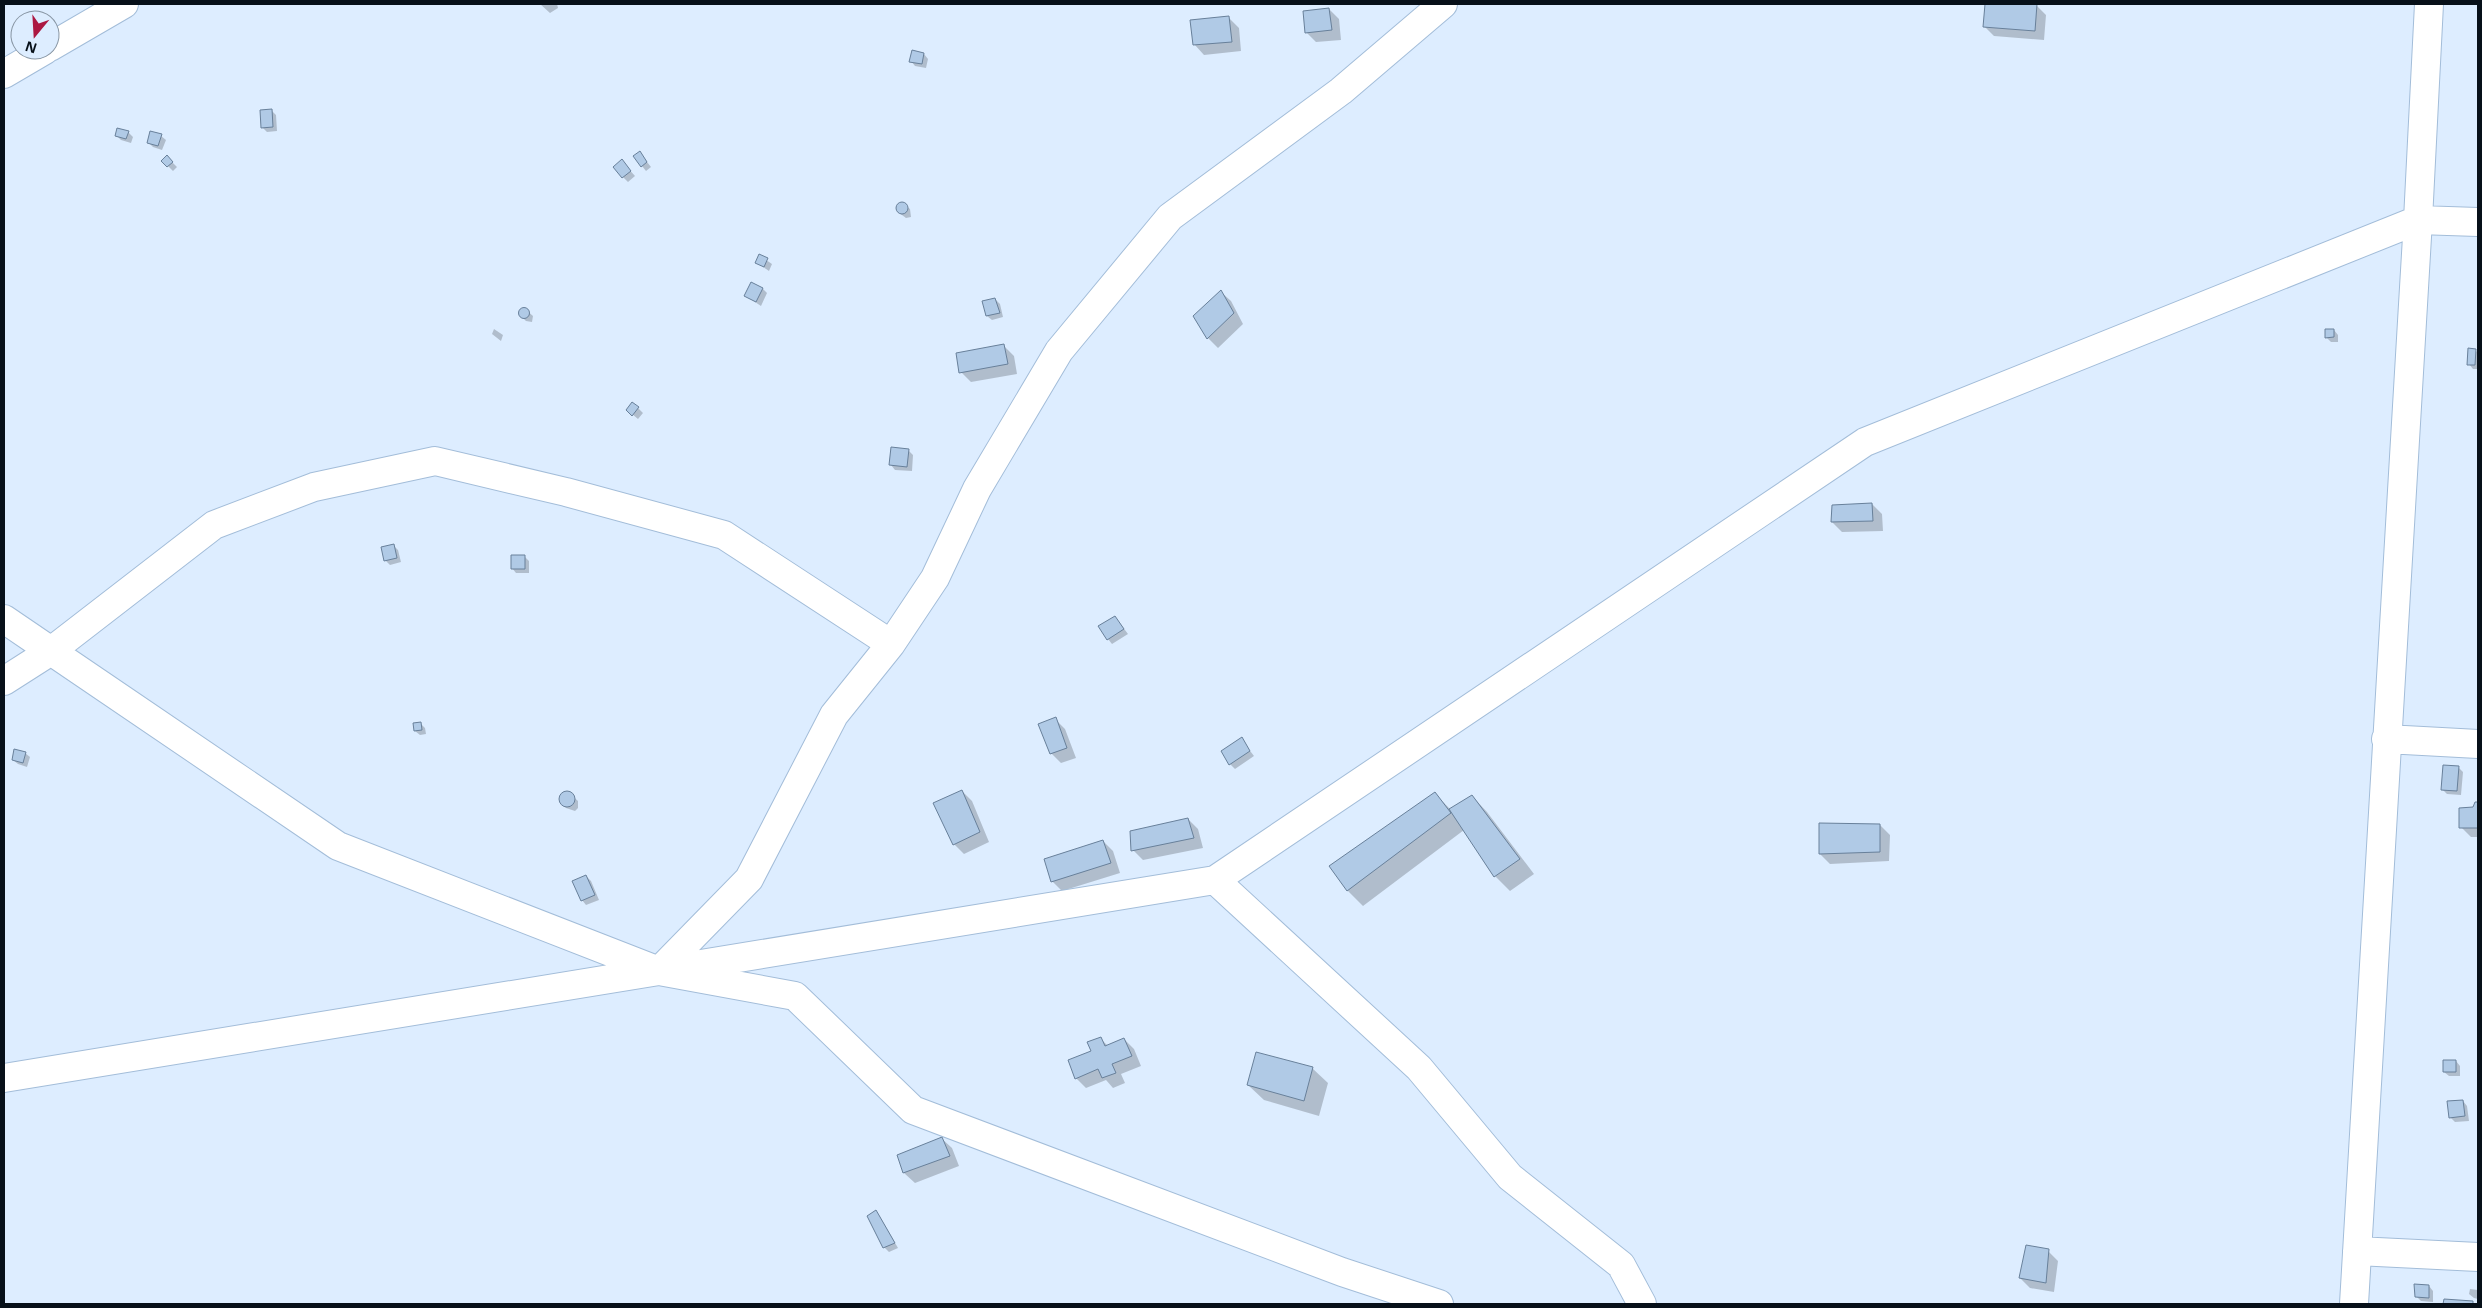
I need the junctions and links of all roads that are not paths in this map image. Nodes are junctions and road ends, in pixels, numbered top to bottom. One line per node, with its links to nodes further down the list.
1 (124, 4): 4 (street)
2 (1443, 4): 10 (street)
3 (2428, 4): 7 (street)
4 (60, 41)
5 (28, 60): 6 (street)
6 (4, 74)
7 (2418, 220): 8 (street); 13 (street); 15 (street)
8 (2478, 222)
9 (4, 619): 11 (street)
10 (891, 644): 11 (street); 16 (street)
11 (51, 651): 12 (street); 16 (street)
12 (4, 681)
13 (2386, 739): 14 (street); 18 (street)
14 (2478, 744)
15 (1215, 880): 16 (street); 21 (street)
16 (659, 971): 17 (street); 20 (street)
17 (4, 1078)
18 (2357, 1251): 19 (street); 22 (street)
19 (2478, 1257)
20 (1439, 1304)
21 (1642, 1304)
22 (2354, 1304)

